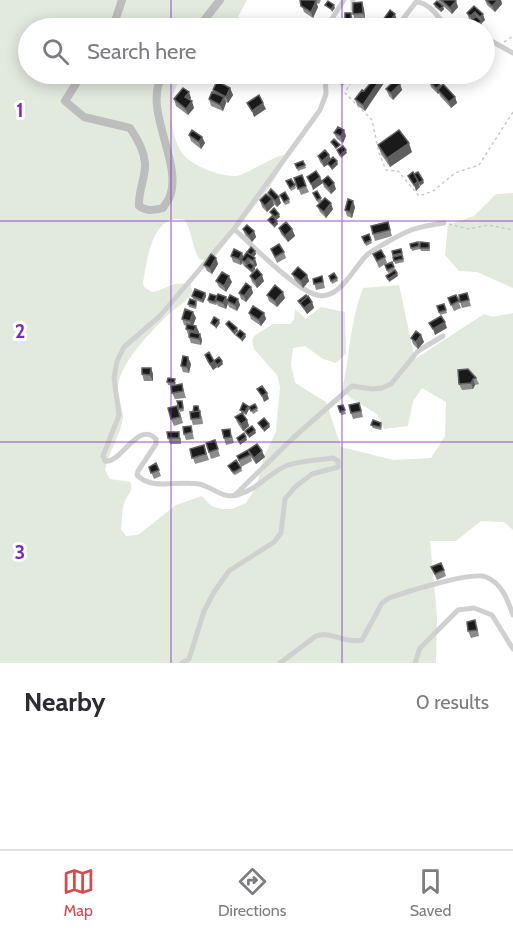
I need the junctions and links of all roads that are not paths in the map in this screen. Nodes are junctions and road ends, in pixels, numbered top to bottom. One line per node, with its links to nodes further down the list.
1 (122, 0): 6 (main road)
2 (220, 0): 7 (main road)
3 (344, 0): 8 (street)
4 (352, 0): 5 (street)
5 (353, 9)
6 (116, 18)
7 (206, 18)
8 (332, 18)
9 (404, 18): 10 (street)
10 (439, 18)
11 (495, 42): 12 (street)
12 (513, 52)
13 (76, 84): 14 (main road)
14 (159, 84)
15 (326, 84): 17 (street)
16 (444, 223): 17 (street)
17 (234, 229): 19 (street)
18 (443, 336): 19 (street)
19 (234, 496): 22 (street)
20 (513, 615): 23 (street)
21 (513, 649): 24 (street)
22 (182, 663)
23 (280, 663)
24 (415, 663)

